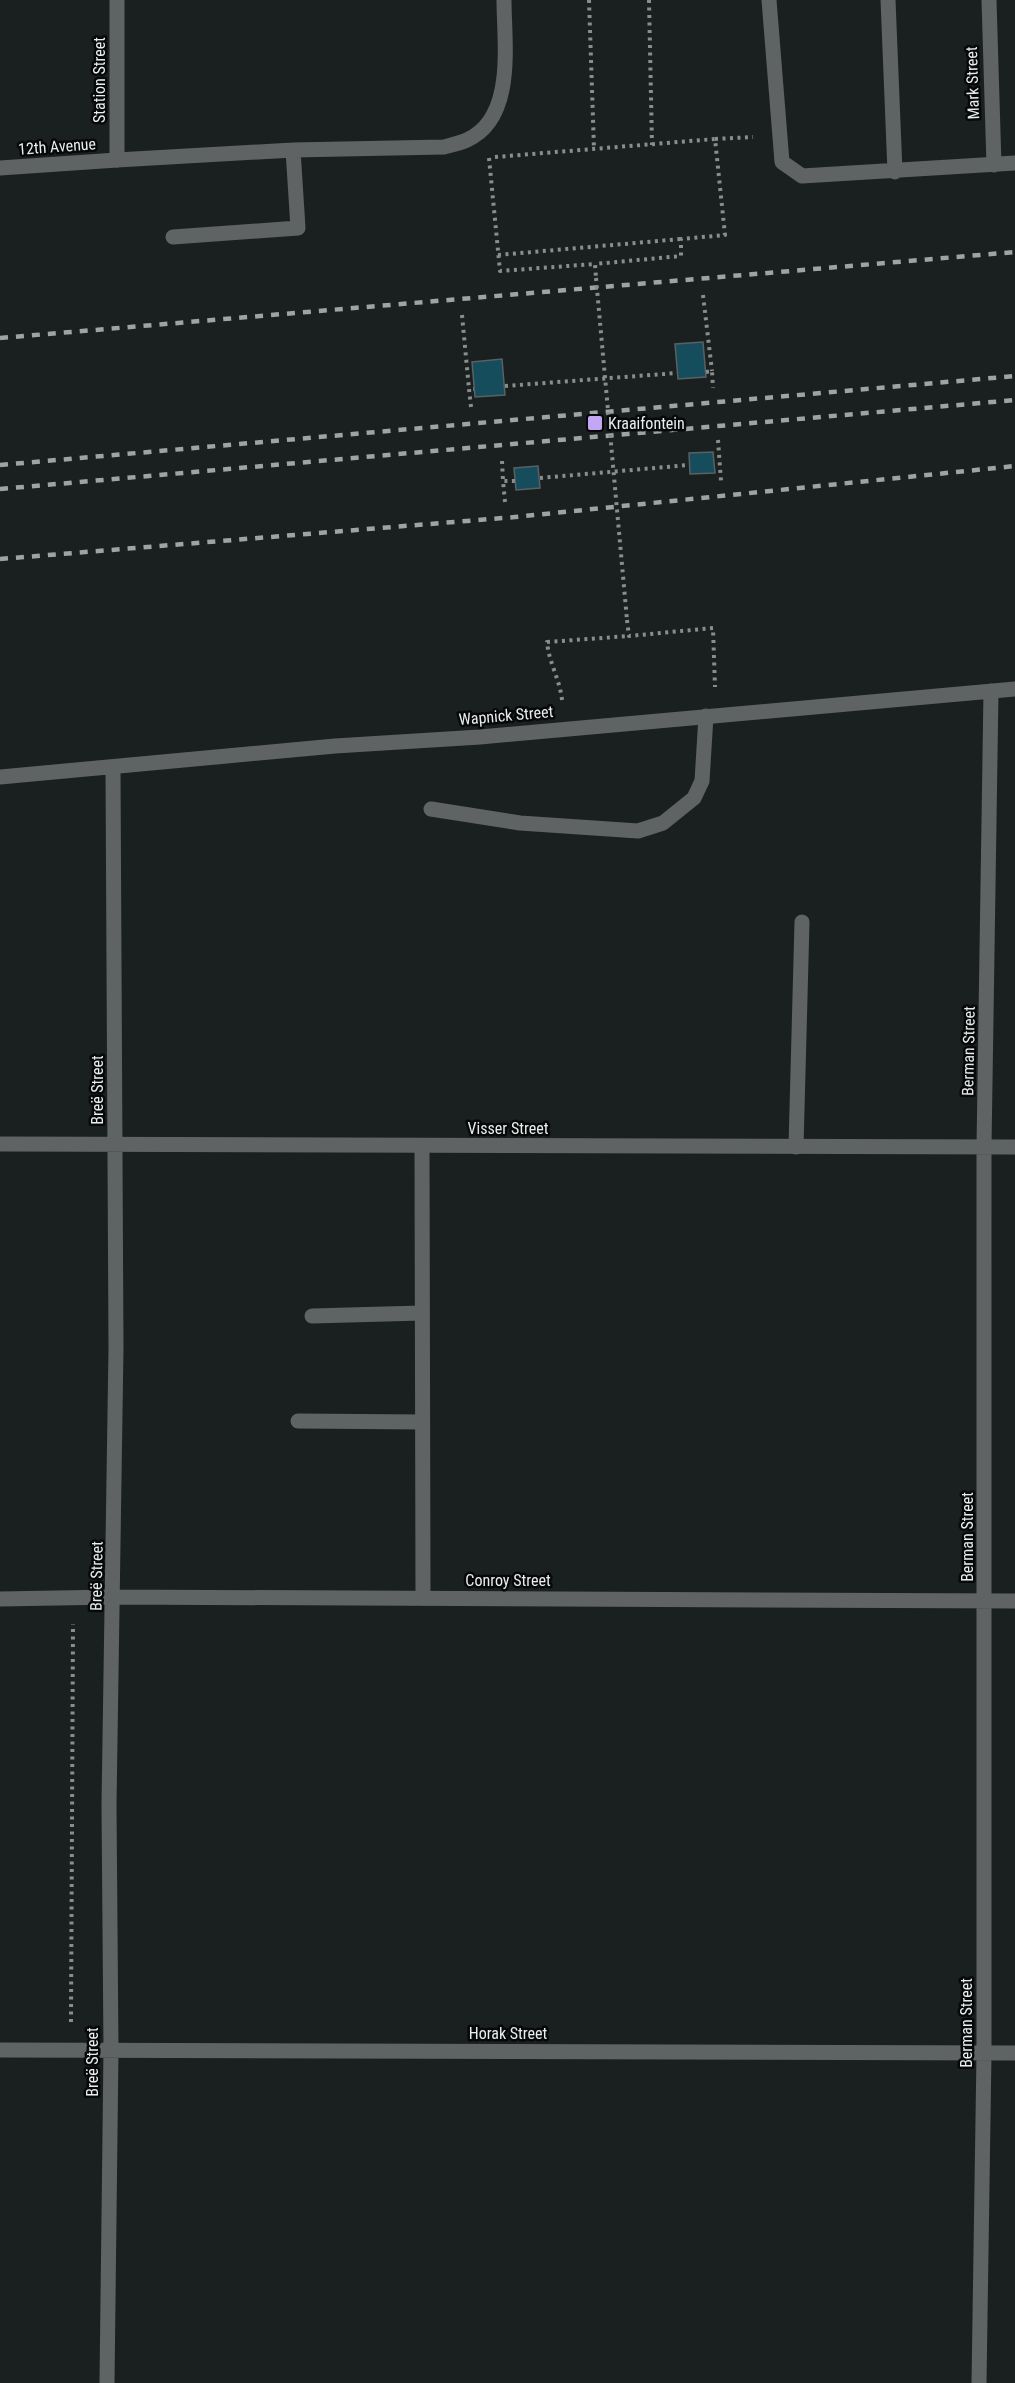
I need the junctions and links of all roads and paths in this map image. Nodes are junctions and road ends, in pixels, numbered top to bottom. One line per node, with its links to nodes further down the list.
1 (117, 0): 13 (street, Station Street)
2 (504, 0): 12 (street, 12th Avenue)
3 (589, 0): 11 (path)
4 (650, 0): 10 (path)
5 (769, 0): 8 (street)
6 (888, 0): 17 (street)
7 (989, 0): 15 (street, Mark Street)
8 (778, 136): 9 (path); 17 (street)
9 (715, 140): 10 (path); 19 (path)
10 (652, 145): 11 (path)
11 (594, 149): 20 (path)
12 (293, 150): 13 (street, 12th Avenue); 18 (street)
13 (117, 160): 16 (street, 12th Avenue)
14 (1015, 163): 15 (street)
15 (994, 165): 17 (street)
16 (0, 168)
17 (895, 172)
18 (173, 237)
19 (681, 239): 20 (path); 21 (path)
20 (498, 255): 21 (path)
21 (595, 264): 27 (path, bridge)
22 (703, 295): 24 (path)
23 (462, 315): 30 (path)
24 (712, 371): 25 (path); 29 (path)
25 (706, 372)
26 (677, 373): 27 (path)
27 (605, 379): 28 (path); 34 (path, bridge)
28 (505, 386)
29 (713, 388)
30 (471, 407)
31 (718, 440): 37 (path)
32 (502, 461): 38 (path)
33 (689, 465): 34 (path)
34 (614, 471): 35 (path); 40 (path, bridge)
35 (540, 478)
36 (515, 481): 38 (path)
37 (721, 481)
38 (503, 482): 39 (path)
39 (505, 502)
40 (629, 636): 41 (path); 44 (path)
41 (714, 687)
42 (1015, 689): 43 (street, Wapnick Street)
43 (991, 691): 45 (street, Wapnick Street); 54 (street, Berman Street)
44 (562, 699)
45 (706, 716): 46 (street, Wapnick Street); 48 (street)
46 (113, 768): 47 (street, Wapnick Street); 51 (street, Breë Street)
47 (0, 777)
48 (432, 809)
49 (802, 922): 53 (street)
50 (0, 1144): 51 (street, Visser Street)
51 (116, 1145): 52 (street, Visser Street); 60 (street, Breë Street)
52 (422, 1146): 53 (street, Visser Street); 56 (street)
53 (796, 1147): 54 (street, Visser Street)
54 (984, 1147): 55 (street, Visser Street); 64 (street, Berman Street)
55 (1015, 1147)
56 (422, 1313): 57 (street); 59 (street)
57 (312, 1316)
58 (298, 1421): 59 (street)
59 (422, 1422): 61 (street)
60 (114, 1597): 61 (street, Conroy Street); 63 (street, Conroy Street); 68 (street, Breë Street)
61 (423, 1598): 64 (street, Conroy Street)
62 (0, 1599): 63 (street, Conroy Street)
63 (73, 1599): 67 (path)
64 (986, 1600): 65 (street, Conroy Street); 69 (street, Berman Street)
65 (1015, 1601)
66 (0, 2050): 67 (street, Horak Street)
67 (71, 2050): 68 (street, Horak Street)
68 (111, 2050): 69 (street, Horak Street); 71 (street, Breë Street)
69 (984, 2053): 70 (street, Horak Street); 72 (street, Berman Street)
70 (1015, 2053)
71 (107, 2383)
72 (979, 2383)

